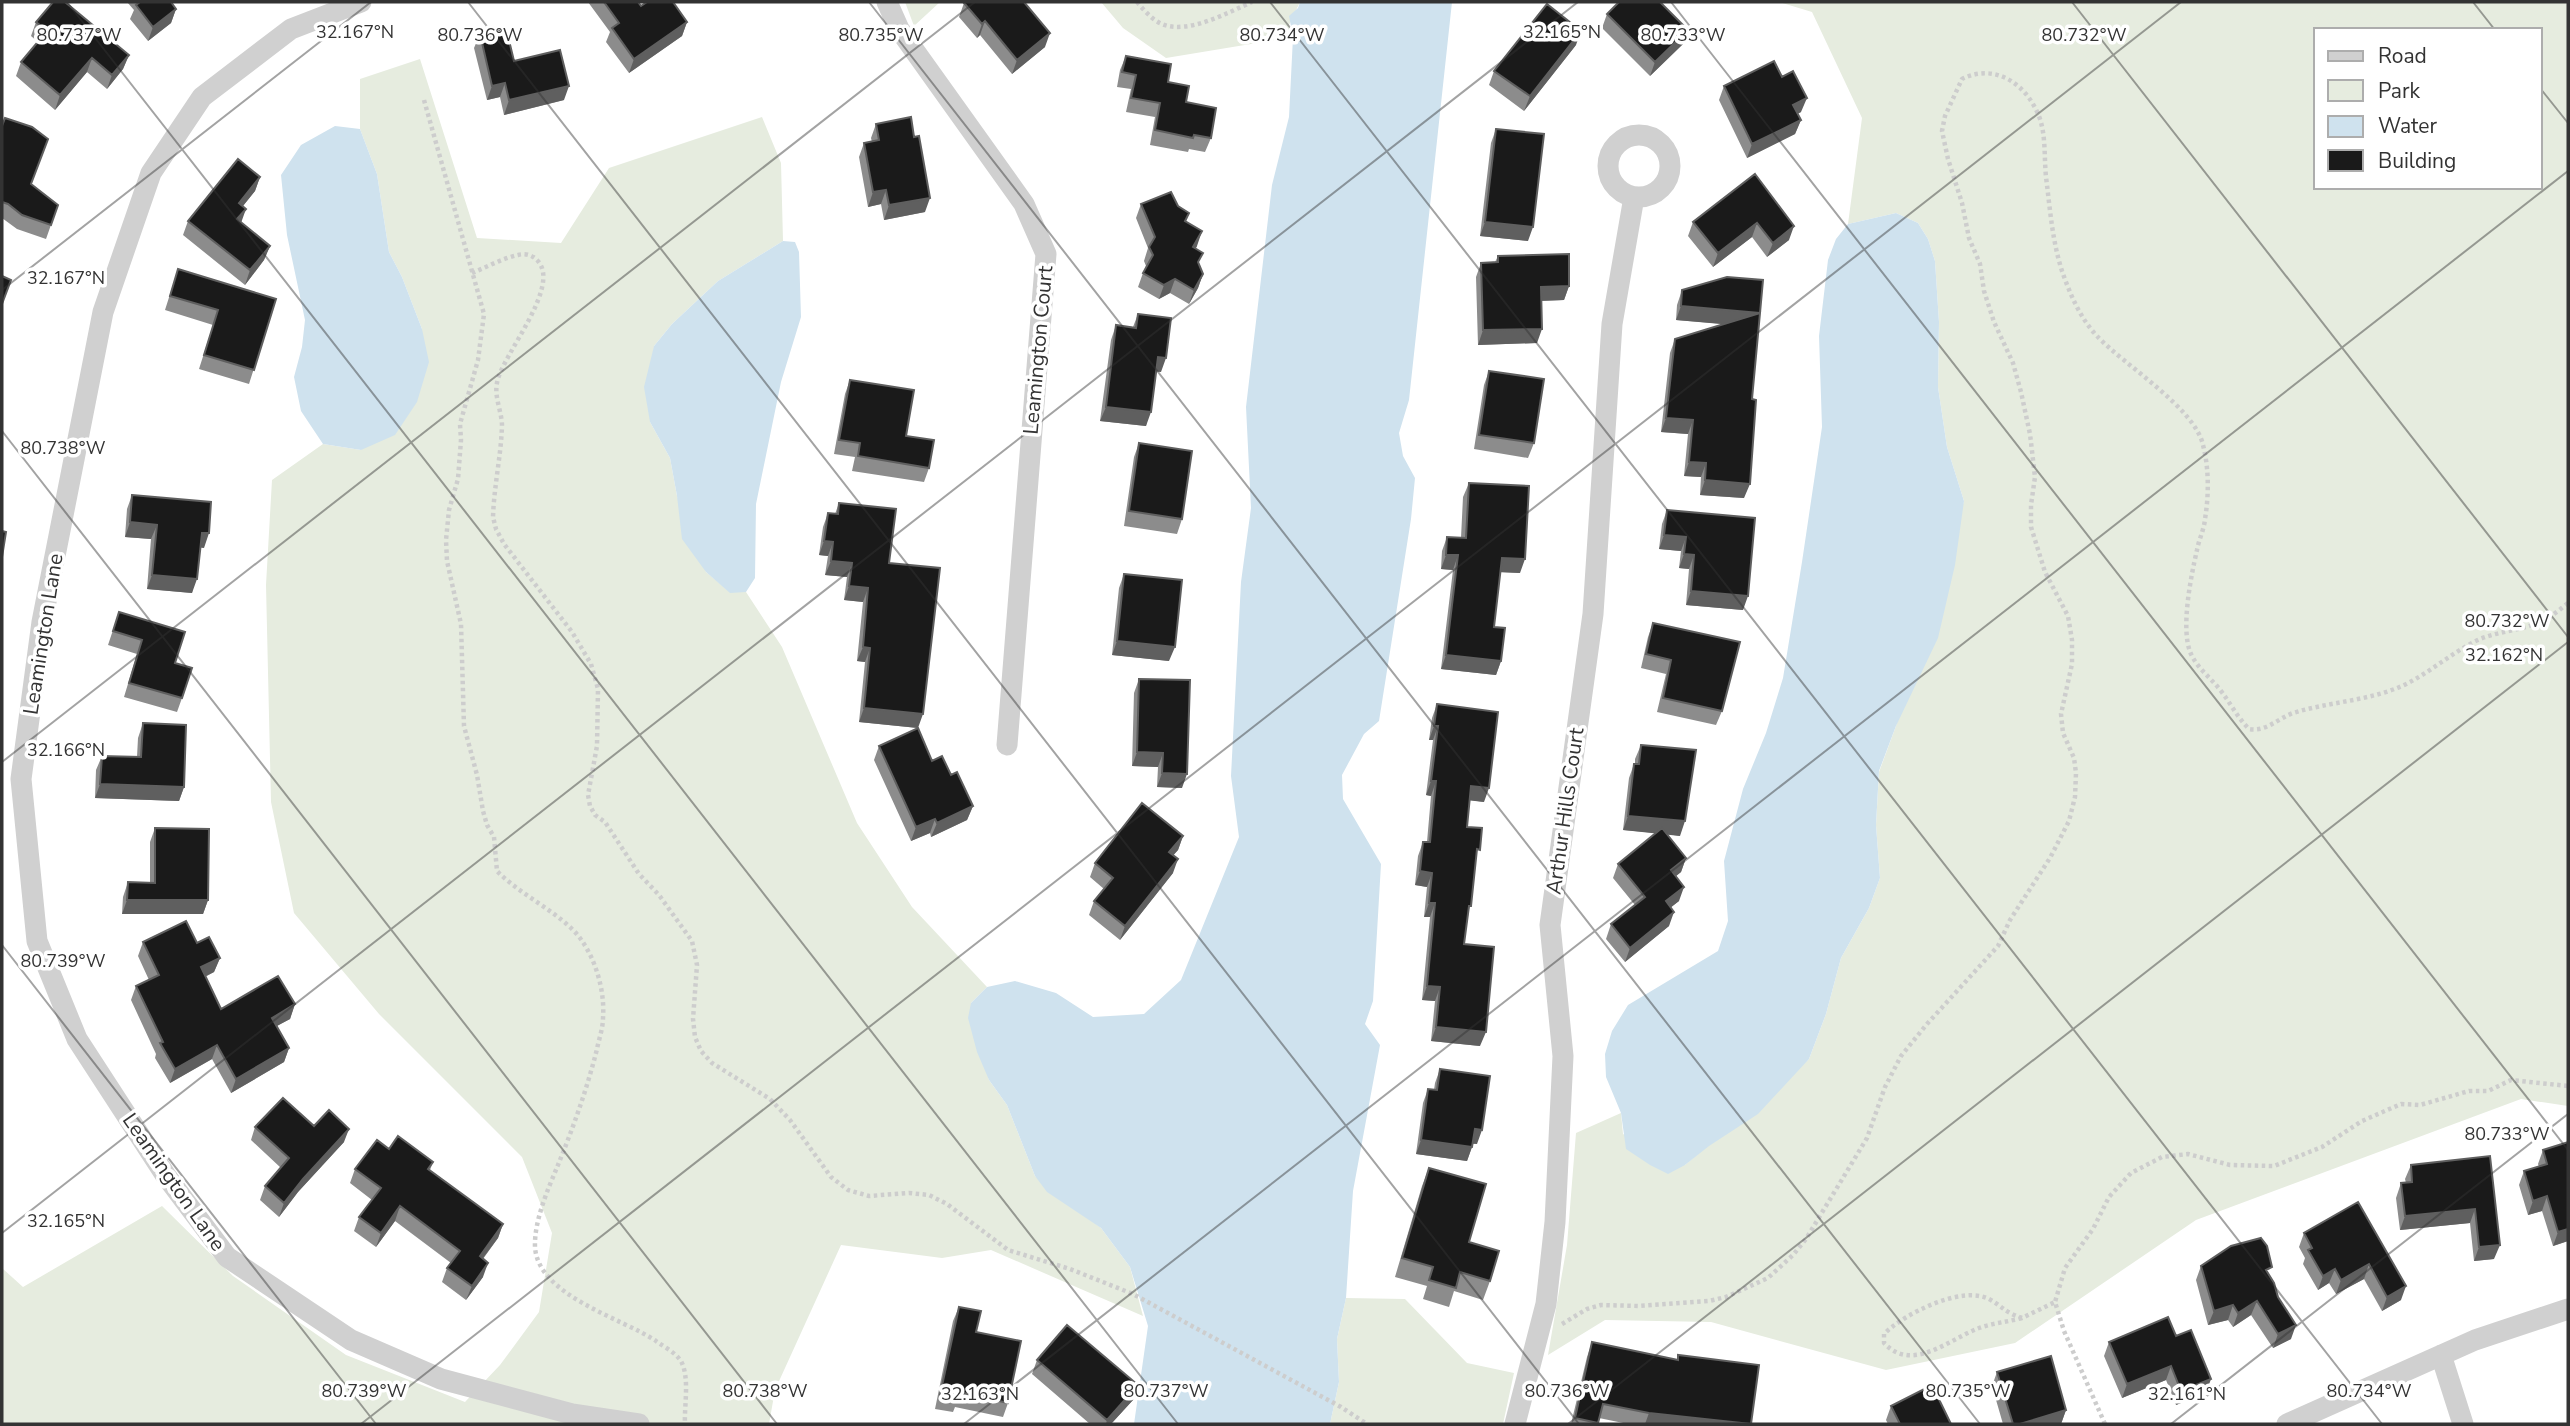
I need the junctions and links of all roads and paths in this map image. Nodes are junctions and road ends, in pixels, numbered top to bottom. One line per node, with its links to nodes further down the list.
1 (361, 2): 16 (street, Leamington Lane)
2 (887, 2): 9 (street, Leamington Court)
3 (1137, 2): 4 (path)
4 (1252, 2)
5 (424, 100): 7 (path)
6 (1634, 197): 14 (street, Arthur Hills Court)
7 (472, 272): 17 (path); 18 (path)
8 (2568, 603): 14 (path)
9 (1007, 745)
10 (2568, 1086): 11 (path)
11 (2055, 1303): 13 (path); 20 (path)
12 (2568, 1309): 15 (street)
13 (2022, 1318): 13 (path)
14 (1536, 1340): 19 (street, Arthur Hills Court)
15 (2441, 1355): 21 (street); 22 (street)
16 (639, 1424)
17 (685, 1424)
18 (1367, 1424)
19 (1515, 1424)
20 (2105, 1424)
21 (2287, 1424)
22 (2463, 1424)

